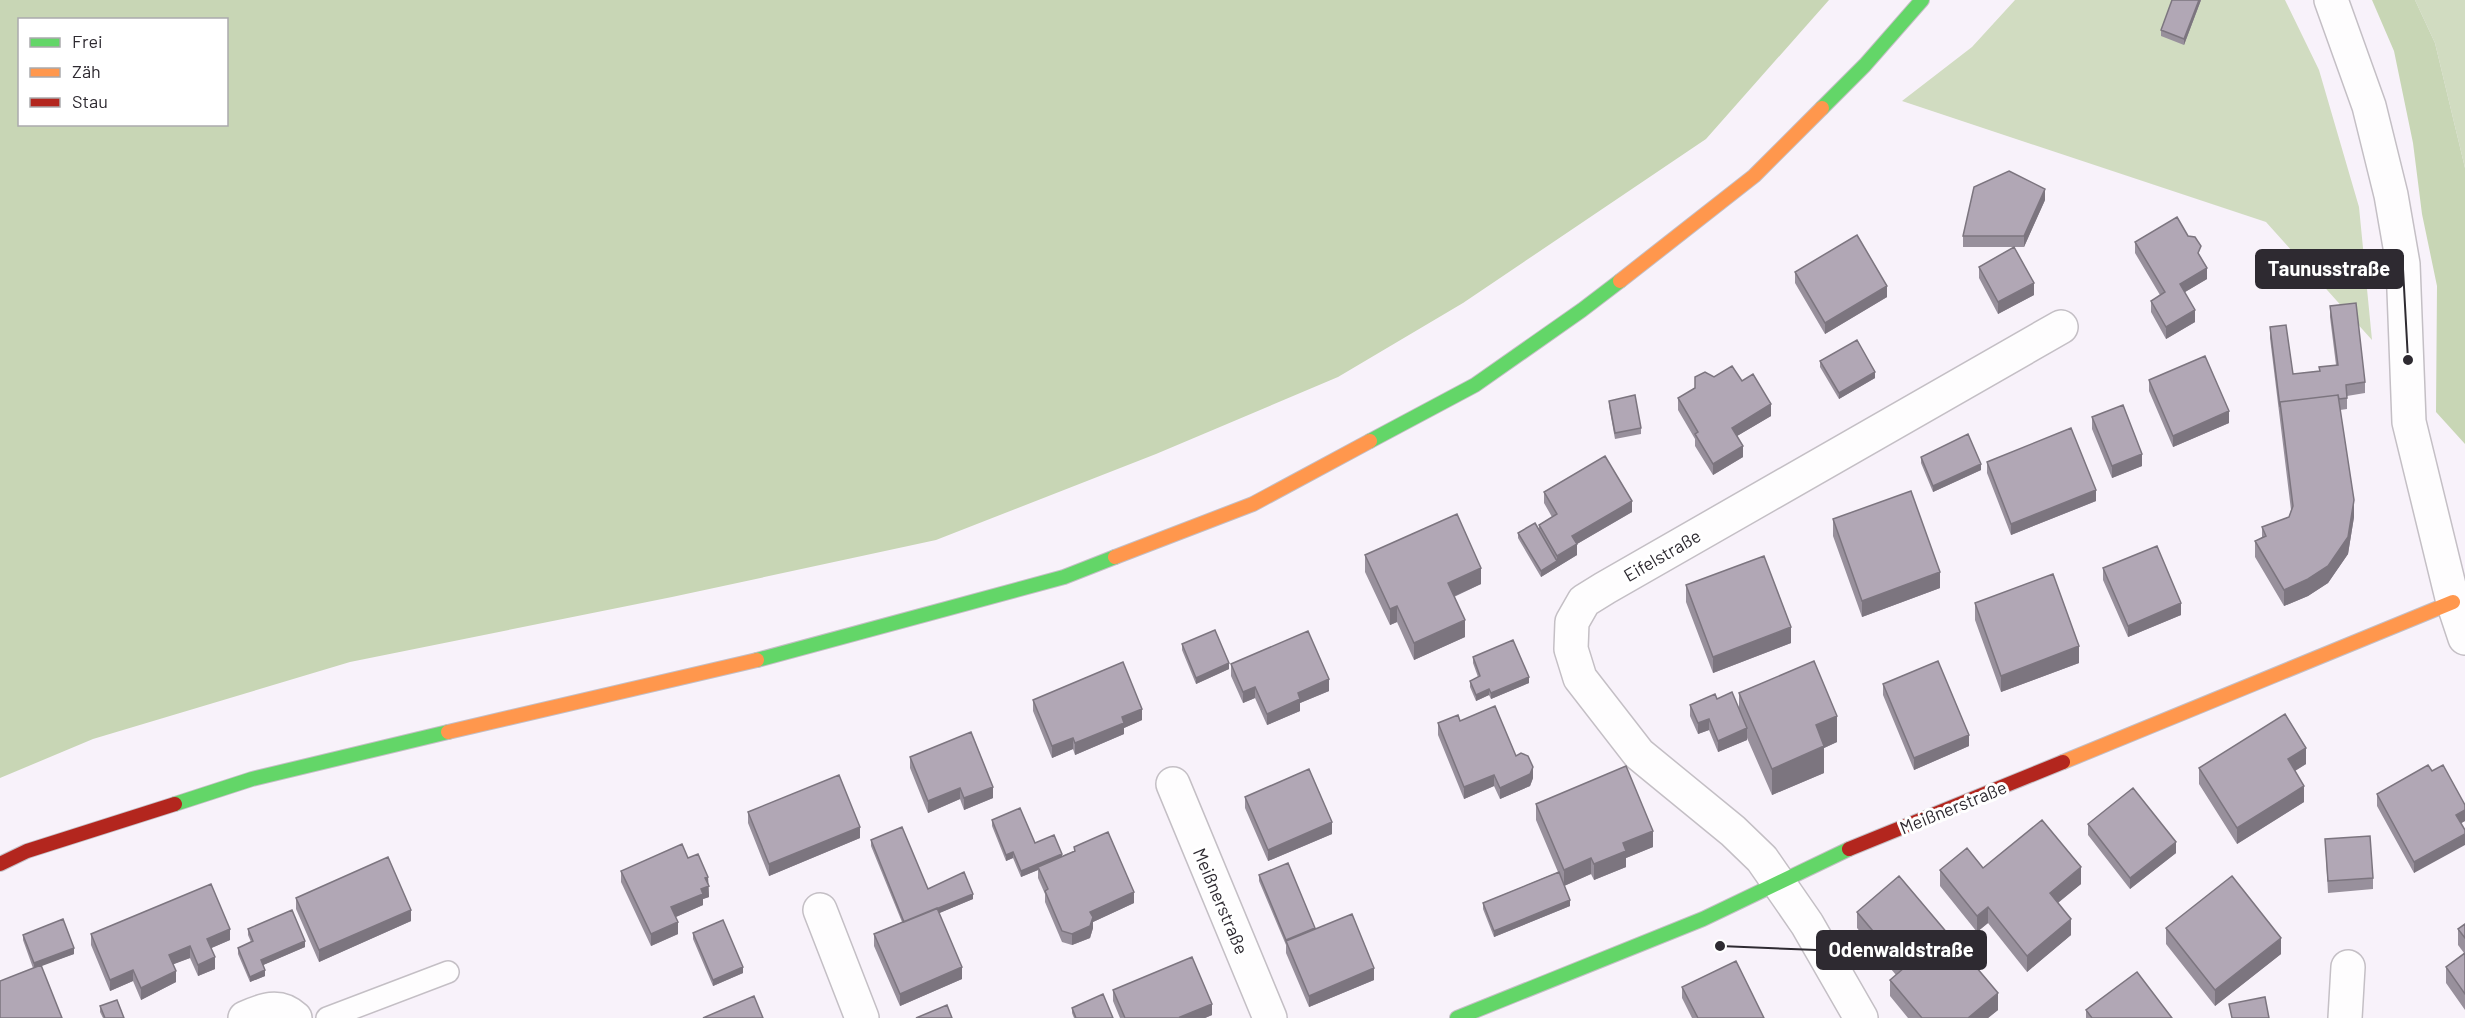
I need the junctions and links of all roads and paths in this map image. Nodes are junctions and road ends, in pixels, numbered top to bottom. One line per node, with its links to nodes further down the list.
1 (1922, 0): 7 (main road)
2 (2331, 0): 4 (street)
3 (2061, 327): 8 (street, Eifelstraße)
4 (2453, 602): 5 (street); 8 (main road, Meißnerstraße)
5 (2465, 638)
6 (1173, 784): 16 (street, Meißnerstraße)
7 (0, 864)
8 (1778, 884): 17 (main road, Meißnerstraße); 18 (street, Eifelstraße)
9 (820, 910): 15 (street)
10 (2348, 967): 19 (street)
11 (448, 972): 14 (lane)
12 (245, 1018): 13 (street)
13 (295, 1018)
14 (327, 1018)
15 (862, 1018)
16 (1270, 1018)
17 (1457, 1018)
18 (1861, 1018)
19 (2345, 1018)

